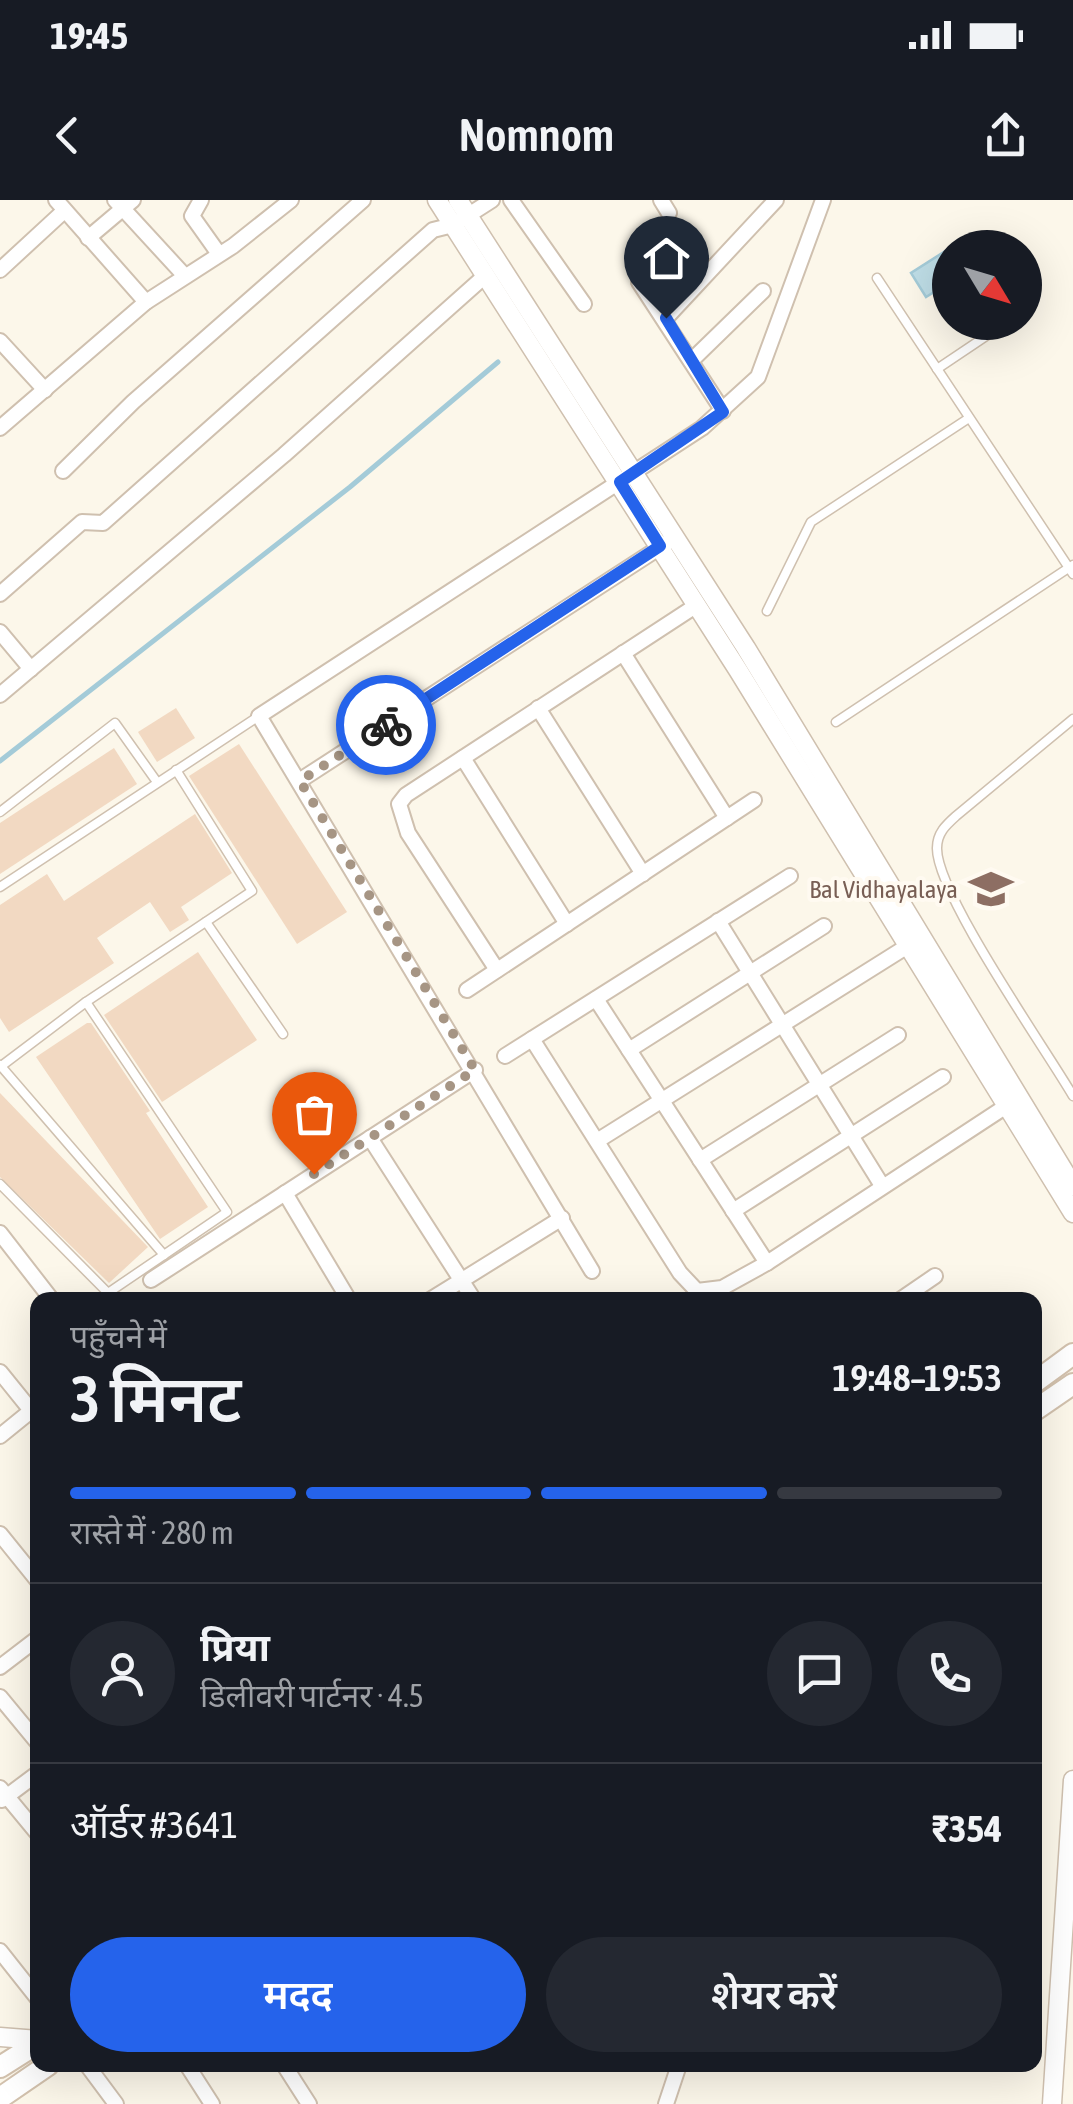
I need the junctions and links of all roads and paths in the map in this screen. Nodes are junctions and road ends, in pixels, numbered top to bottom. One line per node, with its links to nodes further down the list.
1 (201, 200): 13 (street)
2 (291, 200): 13 (street)
3 (363, 200): 31 (street)
4 (437, 200): 11 (street)
5 (492, 200): 11 (street)
6 (511, 200): 21 (street)
7 (776, 200): 22 (street)
8 (824, 200): 28 (street)
9 (123, 203): 12 (street); 15 (street)
10 (60, 205): 12 (street); 14 (street)
11 (459, 214): 16 (street); 32 (street); 35 (street)
12 (88, 238): 20 (street)
13 (219, 254): 15 (street)
14 (0, 270)
15 (184, 275): 20 (street)
16 (486, 275): 32 (street); 40 (street)
17 (876, 278): 26 (lane)
18 (639, 282): 22 (street)
19 (763, 291): 25 (street)
20 (146, 302): 27 (street)
21 (584, 304)
22 (666, 318): 25 (street)
23 (980, 340): 26 (lane)
24 (0, 342): 27 (street)
25 (691, 360): 28 (street)
26 (937, 369): 29 (lane)
27 (45, 390): 30 (street)
28 (723, 412): 32 (street)
29 (969, 418): 34 (lane); 37 (lane)
30 (0, 428)
31 (63, 471)
32 (627, 478): 33 (street); 43 (street)
33 (667, 542): 36 (street); 48 (street); 60 (street)
34 (1072, 569): 45 (lane)
35 (0, 594)
36 (697, 605): 39 (street); 60 (street)
37 (767, 611)
38 (0, 632): 40 (street)
39 (623, 653): 42 (street); 52 (street)
40 (32, 669): 41 (street)
41 (0, 695)
42 (538, 708): 46 (street); 53 (street)
43 (259, 716): 47 (lane); 48 (street)
44 (1073, 718): 76 (lane)
45 (836, 722)
46 (463, 758): 58 (street); 61 (street)
47 (176, 770): 49 (lane); 57 (lane)
48 (300, 781): 73 (street)
49 (157, 782): 51 (lane); 55 (lane)
50 (754, 800): 52 (street)
51 (0, 812)
52 (727, 818): 53 (street)
53 (642, 874): 58 (street)
54 (790, 876): 56 (street)
55 (0, 886)
56 (718, 921): 62 (street); 64 (street)
57 (206, 922): 65 (lane); 67 (lane)
58 (567, 924): 61 (street)
59 (824, 926): 62 (street)
60 (915, 941): 66 (street); 78 (street)
61 (497, 970): 63 (street)
62 (750, 973): 66 (street); 70 (street)
63 (467, 990)
64 (596, 999): 69 (street); 70 (street)
65 (86, 1002): 72 (lane); 91 (lane)
66 (782, 1024): 75 (street); 77 (street)
67 (282, 1034)
68 (898, 1036): 75 (street)
69 (532, 1039): 71 (street); 81 (street)
70 (629, 1050): 77 (street)
71 (505, 1056)
72 (0, 1066): 91 (lane)
73 (475, 1070): 80 (street); 89 (street)
74 (942, 1077): 79 (street)
75 (820, 1085): 79 (street); 82 (street)
76 (1073, 1096)
77 (661, 1100): 81 (street); 82 (street)
78 (1013, 1101): 84 (street); 85 (street); 88 (street)
79 (851, 1136): 84 (street); 87 (street)
80 (370, 1138): 86 (street); 96 (street)
81 (597, 1141): 92 (street)
82 (700, 1160): 87 (street)
83 (0, 1184): 98 (lane)
84 (882, 1184): 92 (street)
85 (1073, 1186)
86 (286, 1193): 95 (street); 100 (street)
87 (733, 1211): 92 (street)
88 (1073, 1213)
89 (562, 1218): 93 (street); 96 (street)
90 (0, 1233): 97 (street)
91 (164, 1255): 99 (lane)
92 (767, 1263)
93 (592, 1271)
94 (935, 1276): 103 (street)
95 (151, 1280)
96 (462, 1280): 101 (street); 102 (street)
97 (46, 1292)
98 (107, 1292)
99 (109, 1292)
100 (344, 1292)
101 (443, 1292)
102 (469, 1292)
103 (912, 1292)
104 (1073, 1354): 106 (main road)
105 (0, 1372): 109 (street)
106 (1042, 1377)
107 (1073, 1384): 108 (main road)
108 (1042, 1405)
109 (30, 1406)
110 (30, 1415): 111 (street)
111 (0, 1436)
112 (0, 1534): 113 (street)
113 (30, 1571)
114 (30, 1644): 115 (street)
115 (0, 1667)
116 (0, 1697): 117 (street)
117 (30, 1733)
118 (30, 1778): 120 (street)
119 (1073, 1780): 139 (street)
120 (2, 1795): 121 (street)
121 (30, 1825)
122 (0, 1951): 123 (street)
123 (30, 1988)
124 (0, 2037): 125 (street)
125 (30, 2041)
126 (30, 2047): 127 (main road)
127 (0, 2068): 133 (street)
128 (38, 2072): 133 (main road)
129 (93, 2072): 135 (street)
130 (191, 2072): 136 (street)
131 (288, 2072): 137 (street)
132 (677, 2072): 134 (street)
133 (7, 2093)
134 (668, 2098): 138 (street)
135 (116, 2104)
136 (212, 2104)
137 (309, 2104)
138 (652, 2104)
139 (1052, 2104)

